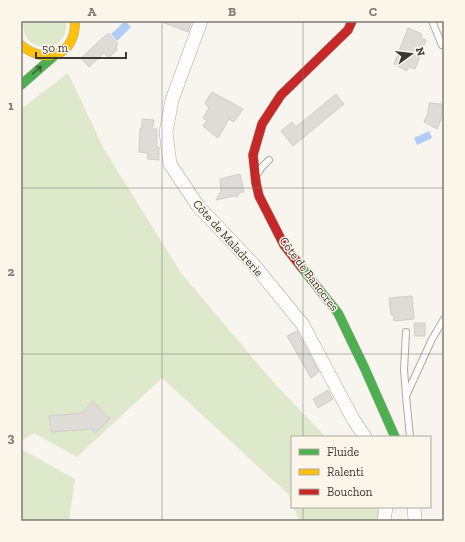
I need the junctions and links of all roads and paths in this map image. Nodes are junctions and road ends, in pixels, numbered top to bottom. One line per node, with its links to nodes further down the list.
1 (75, 21): 6 (street)
2 (86, 21): 6 (street)
3 (202, 21): 16 (street, Côte de Maladrerie)
4 (352, 21): 12 (street, Côte de Banocres)
5 (432, 21): 7 (lane)
6 (75, 32): 9 (street)
7 (442, 45)
8 (23, 51): 9 (street)
9 (54, 56): 10 (street, one-way to 9)
10 (21, 85)
11 (270, 160): 12 (lane)
12 (256, 183): 17 (street, Côte de Banocres)
13 (444, 319): 15 (lane)
14 (406, 332): 15 (lane)
15 (406, 396): 18 (lane)
16 (364, 436)
17 (395, 436)
18 (410, 436)
19 (386, 508): 21 (street)
20 (414, 508): 22 (street)
21 (384, 521)
22 (415, 521)

